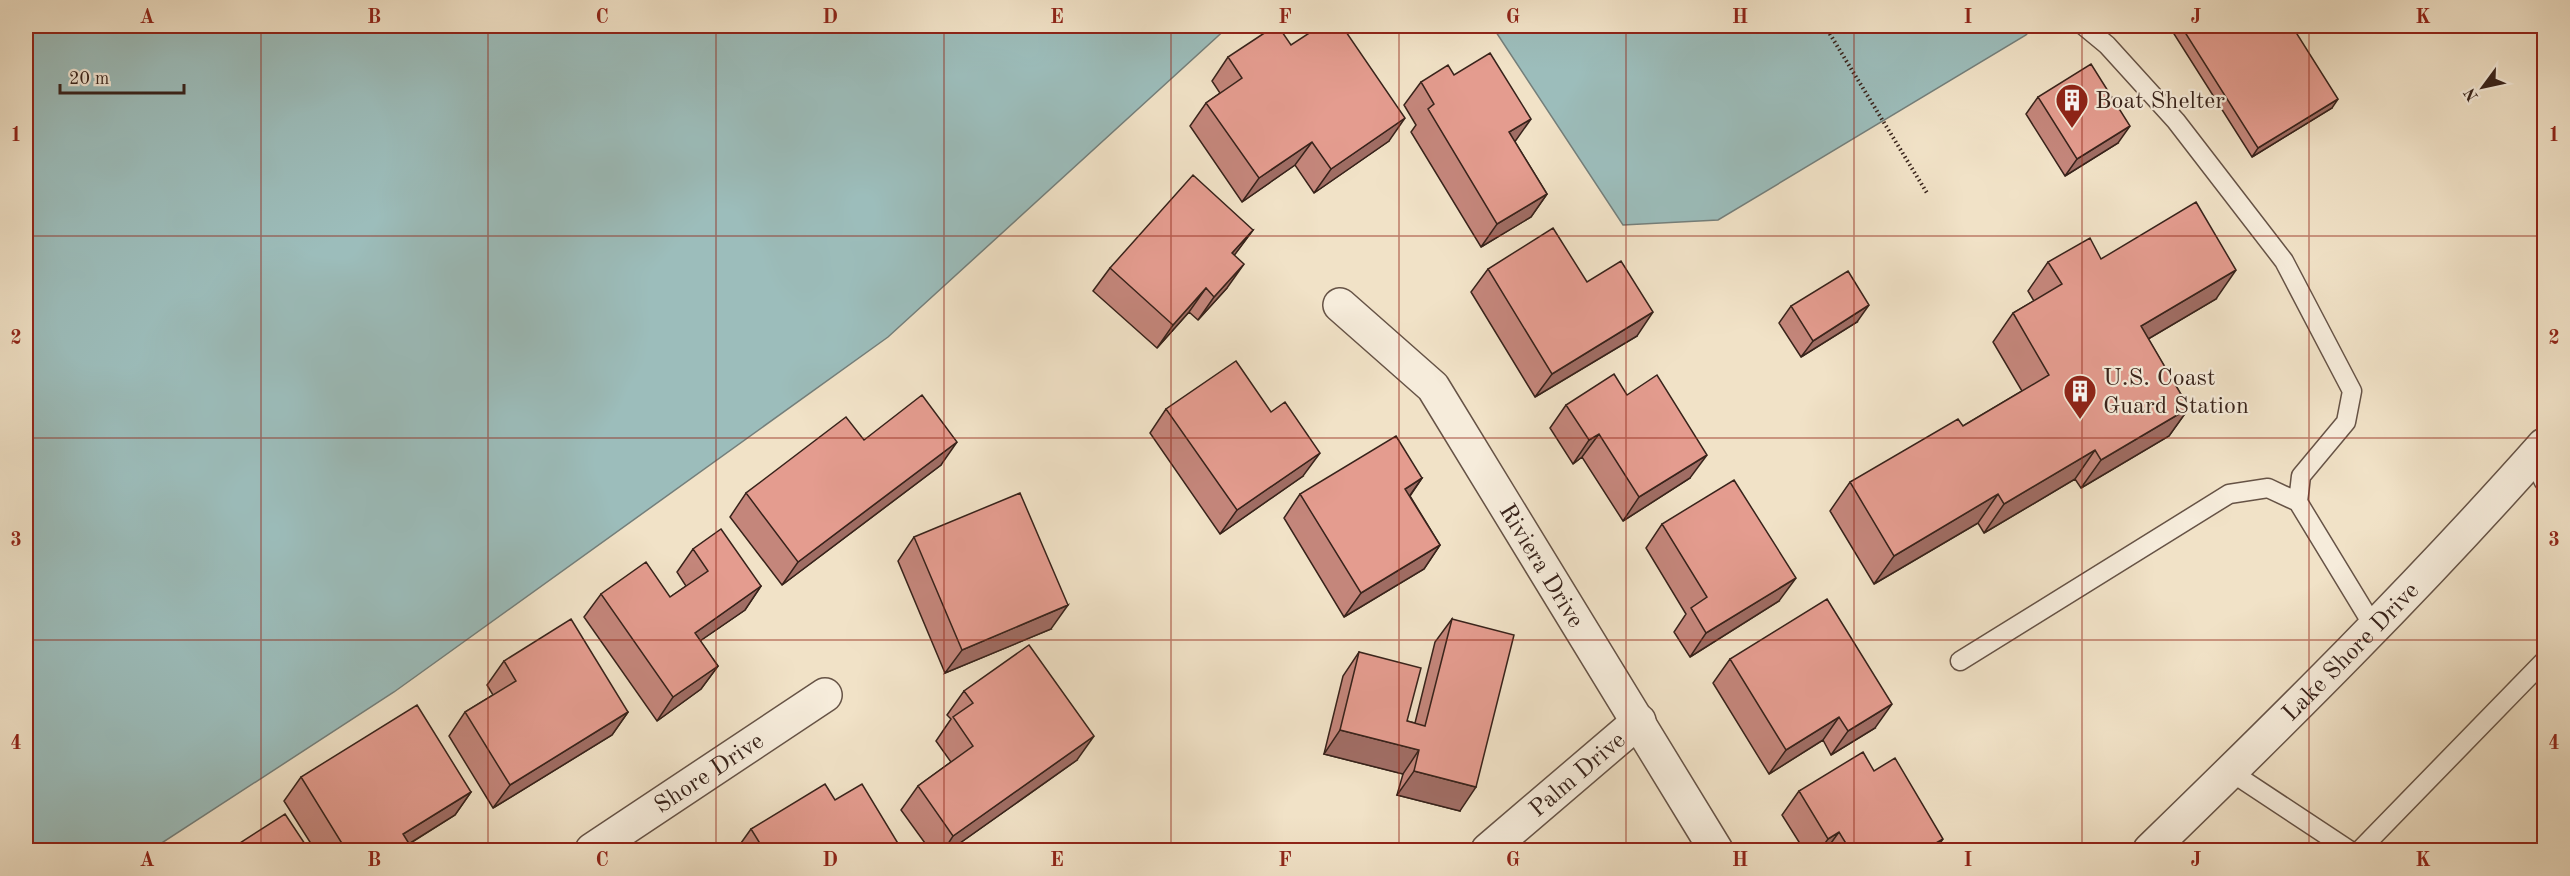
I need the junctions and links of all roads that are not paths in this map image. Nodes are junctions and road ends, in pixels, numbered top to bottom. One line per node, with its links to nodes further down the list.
1 (2084, 26): 4 (lane)
2 (1340, 305): 9 (street, Riviera Drive)
3 (2540, 462): 5 (street, Lake Shore Drive)
4 (2298, 502): 5 (lane); 6 (lane)
5 (2374, 627): 10 (street, Lake Shore Drive)
6 (1960, 661)
7 (2544, 661): 16 (lane)
8 (825, 695): 11 (street, Shore Drive)
9 (1639, 721): 12 (street, Palm Drive); 13 (street, Riviera Drive)
10 (2231, 772): 14 (street, Lake Shore Drive); 15 (lane)
11 (592, 850)
12 (1488, 850)
13 (1716, 850)
14 (2150, 850)
15 (2349, 850)
16 (2360, 850)

